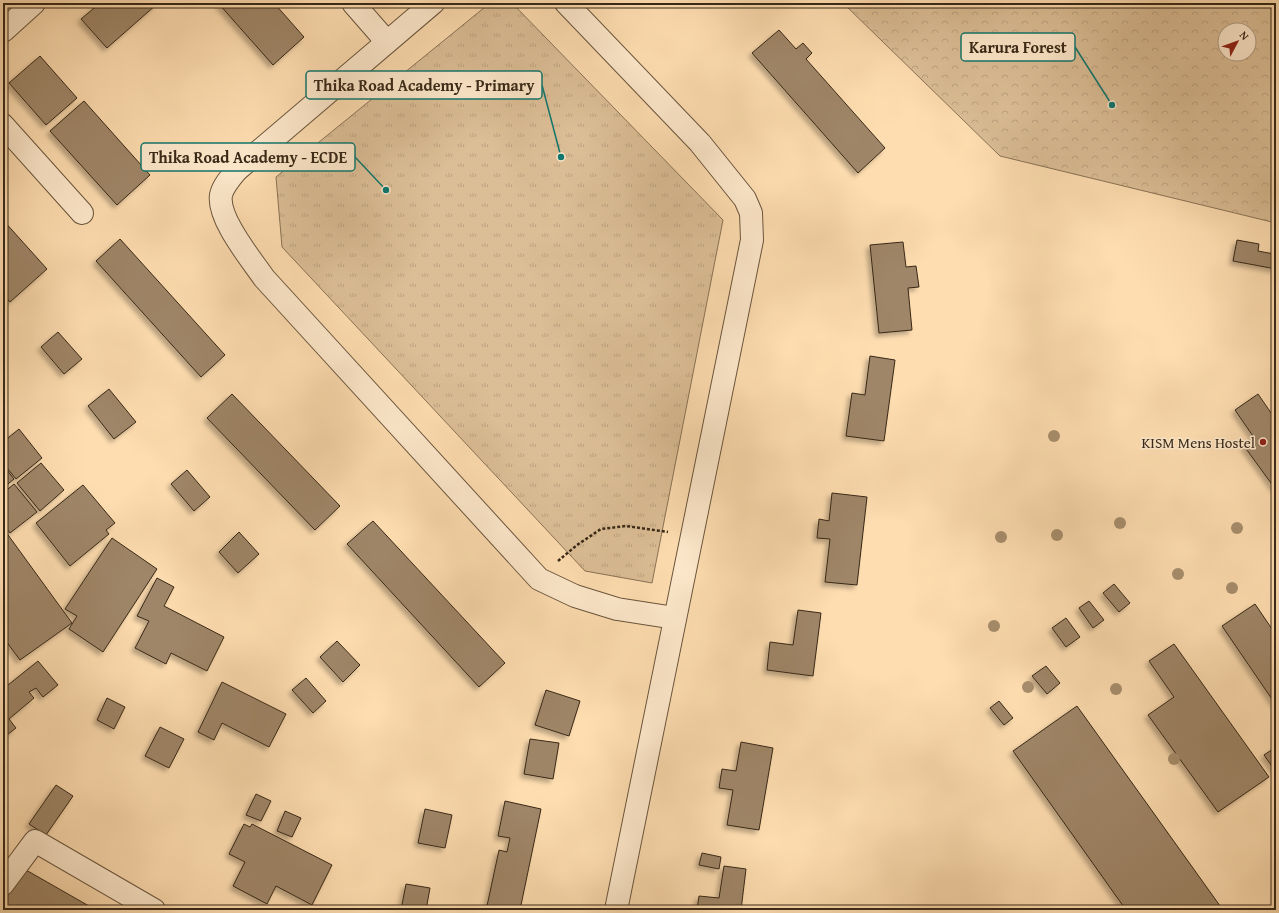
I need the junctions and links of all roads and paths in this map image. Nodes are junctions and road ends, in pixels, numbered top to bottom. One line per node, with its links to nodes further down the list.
1 (34, 3): 5 (street)
2 (353, 3): 6 (street)
3 (433, 3): 6 (street)
4 (566, 3): 9 (street)
5 (3, 31)
6 (387, 42): 10 (street)
7 (3, 125): 8 (street)
8 (82, 213)
9 (692, 536): 10 (path); 11 (street)
10 (539, 579): 11 (street)
11 (674, 618): 14 (street)
12 (3, 884): 13 (street)
13 (154, 910)
14 (616, 910)

